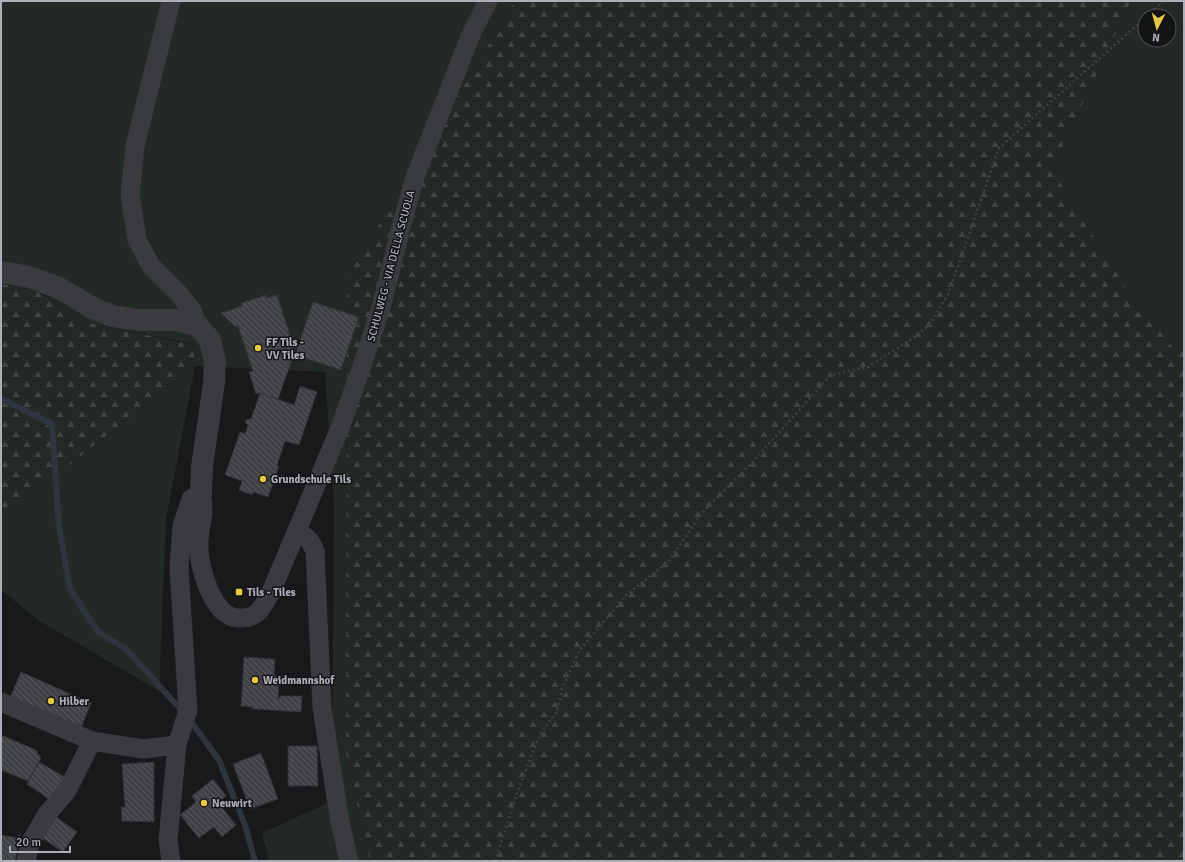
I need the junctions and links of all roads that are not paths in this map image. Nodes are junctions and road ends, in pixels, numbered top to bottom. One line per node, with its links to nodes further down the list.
1 (171, 1): 4 (street)
2 (488, 1): 6 (street, SCHULWEG - VIA DELLA SCUOLA)
3 (1, 272): 4 (street)
4 (197, 325): 5 (street, SCHULWEG - VIA DELLA SCUOLA)
5 (201, 493): 6 (street, SCHULWEG - VIA DELLA SCUOLA); 9 (street)
6 (297, 532): 12 (street)
7 (1, 702): 8 (street)
8 (92, 741): 9 (street); 10 (street)
9 (177, 745): 11 (street)
10 (26, 861)
11 (172, 861)
12 (349, 861)

